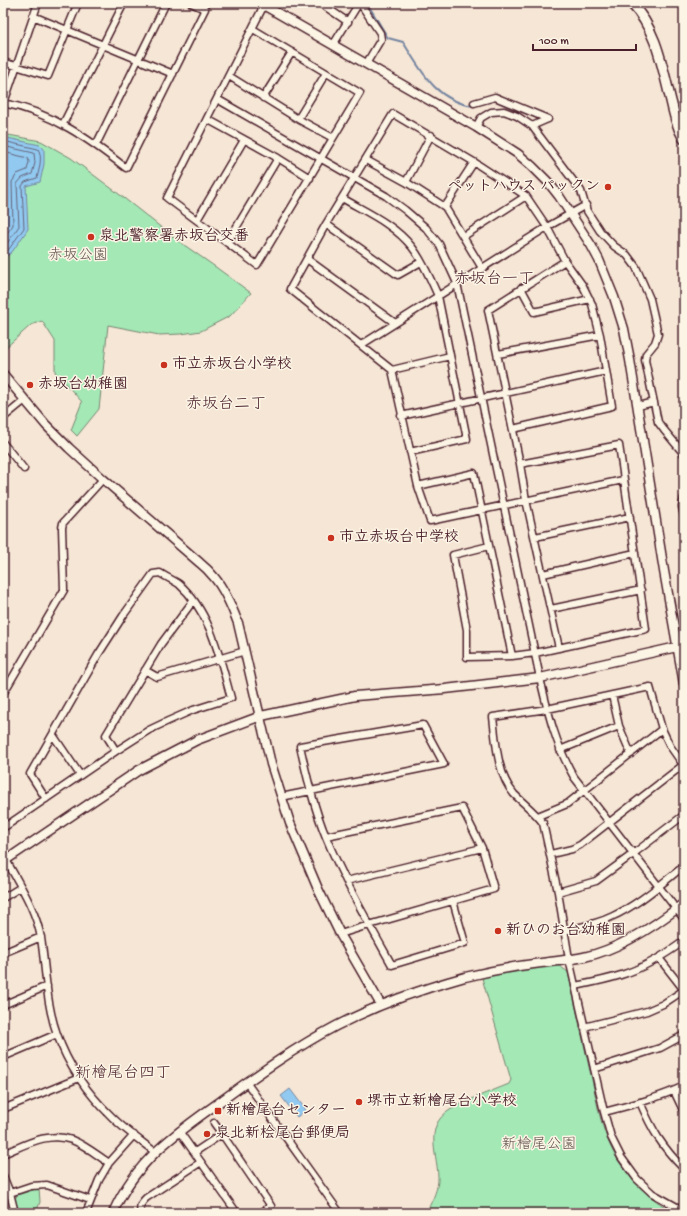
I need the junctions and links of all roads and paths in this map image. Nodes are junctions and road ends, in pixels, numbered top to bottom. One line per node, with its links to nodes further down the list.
1 (38, 3): 11 (street)
2 (78, 3): 14 (street)
3 (124, 3): 15 (street)
4 (166, 3): 18 (street)
5 (191, 3): 23 (street)
6 (320, 3): 12 (street)
7 (360, 3): 12 (street); 20 (street)
8 (646, 3): 10 (street)
9 (263, 4): 13 (street); 16 (street)
10 (632, 4): 36 (main road)
11 (33, 16): 14 (street); 21 (street)
12 (348, 22): 16 (street)
13 (253, 29): 17 (street); 24 (street)
14 (67, 30): 15 (street); 21 (street)
15 (102, 45): 18 (street); 31 (street)
16 (333, 45): 20 (street)
17 (292, 52): 22 (street); 25 (street)
18 (138, 61): 23 (street); 38 (street)
19 (3, 62): 21 (street)
20 (366, 64): 33 (street)
21 (17, 66): 27 (street)
22 (326, 73): 30 (street); 35 (street)
23 (173, 74): 38 (street)
24 (229, 76): 25 (street); 26 (street)
25 (263, 98): 30 (street)
26 (217, 99): 29 (street); 40 (street)
27 (4, 103): 31 (street)
28 (474, 103): 32 (street)
29 (208, 119): 37 (street); 51 (street)
30 (298, 119): 35 (street)
31 (63, 124): 38 (street)
32 (532, 126): 33 (street); 48 (street)
33 (476, 127): 50 (street)
34 (430, 135): 41 (street); 42 (street); 45 (street)
35 (333, 138): 40 (street)
36 (684, 139)
37 (244, 140): 39 (street); 51 (street)
38 (96, 145)
39 (278, 158): 43 (street); 55 (street)
40 (321, 158): 43 (street); 44 (street)
41 (366, 160): 44 (street); 45 (street)
42 (474, 162): 46 (street); 49 (street)
43 (310, 178): 55 (street)
44 (354, 178): 47 (street); 60 (street)
45 (406, 182): 49 (street)
46 (526, 196): 53 (street); 54 (street)
47 (342, 198): 52 (street); 58 (street)
48 (586, 205): 50 (street); 76 (street)
49 (445, 206): 54 (street)
50 (570, 213): 53 (street); 77 (street)
51 (196, 220): 55 (street)
52 (326, 224): 56 (street); 58 (street)
53 (547, 227): 57 (street); 59 (street)
54 (464, 236): 59 (street)
55 (227, 243)
56 (307, 259): 64 (street); 66 (street)
57 (566, 261): 61 (street); 63 (street)
58 (421, 262): 62 (street)
59 (482, 268): 60 (street)
60 (457, 283): 62 (street); 73 (street)
61 (521, 288): 63 (street); 67 (street)
62 (438, 296): 64 (street); 68 (street)
63 (590, 299): 65 (street)
64 (395, 323): 66 (street)
65 (600, 335): 67 (street); 70 (street)
66 (361, 345): 69 (street)
67 (498, 354): 72 (street)
68 (450, 356): 69 (street); 75 (street)
69 (392, 370): 78 (street)
70 (606, 371): 72 (street); 80 (street)
71 (3, 374): 74 (street)
72 (505, 392): 73 (street); 80 (street)
73 (481, 398): 75 (street); 91 (street)
74 (25, 400): 79 (street); 86 (street)
75 (459, 402): 78 (street); 82 (street)
76 (654, 402): 77 (street); 83 (street)
77 (638, 406): 102 (street)
78 (401, 416): 82 (street)
79 (3, 418)
80 (513, 429): 84 (street)
81 (3, 443): 85 (street)
82 (410, 452): 88 (street)
83 (684, 454)
84 (520, 464): 87 (street); 90 (street)
85 (24, 469)
86 (102, 479): 104 (street); 111 (street)
87 (623, 480): 90 (street); 94 (street)
88 (418, 486): 92 (street); 92 (street)
89 (684, 498): 93 (street)
90 (526, 500): 91 (street); 95 (street)
91 (504, 505): 92 (street); 105 (street)
92 (482, 510): 96 (street)
93 (684, 516)
94 (630, 517): 95 (street); 97 (street)
95 (535, 537): 98 (street)
96 (489, 546): 106 (street); 106 (street)
97 (635, 553): 98 (street); 99 (street)
98 (543, 574): 101 (street)
99 (641, 590): 101 (street); 103 (street)
100 (193, 601): 107 (street); 108 (street); 117 (street)
101 (551, 609): 103 (street)
102 (677, 647): 109 (street); 110 (street)
103 (559, 648): 105 (street)
104 (245, 651): 107 (street); 114 (street)
105 (535, 653): 106 (street); 109 (street)
106 (512, 656)
107 (220, 658): 108 (street); 119 (street)
108 (145, 670): 119 (street)
109 (540, 678): 113 (street); 114 (street)
110 (684, 684)
111 (3, 694)
112 (612, 695): 113 (street); 115 (street); 116 (street)
113 (547, 709): 118 (street); 128 (street)
114 (261, 716): 125 (street); 135 (street)
115 (619, 726): 118 (street); 120 (street)
116 (662, 729): 120 (street); 121 (street)
117 (53, 735): 122 (street); 126 (street)
118 (560, 750): 124 (street)
119 (116, 751): 122 (street)
120 (631, 754): 124 (street)
121 (684, 765): 129 (street)
122 (80, 775): 126 (street)
123 (310, 791): 123 (street); 125 (street); 131 (street)
124 (584, 791): 128 (street); 129 (street)
125 (281, 797): 148 (street)
126 (46, 799): 130 (street)
127 (684, 815): 134 (street)
128 (538, 816): 133 (street)
129 (609, 822): 133 (street); 134 (street)
130 (3, 828)
131 (326, 836): 132 (street); 137 (street)
132 (482, 848): 137 (street); 142 (street)
133 (551, 854): 140 (street)
134 (634, 854): 138 (street); 140 (street)
135 (5, 861): 139 (street)
136 (684, 866): 138 (street)
137 (346, 881): 146 (street)
138 (658, 886): 144 (street); 147 (street)
139 (21, 887): 141 (street); 149 (street)
140 (558, 892): 147 (street)
141 (3, 898)
142 (453, 900): 146 (street); 146 (street)
143 (684, 903): 144 (street)
144 (676, 909): 145 (street); 153 (street)
145 (684, 919)
146 (369, 925): 148 (street)
147 (564, 931): 153 (street)
148 (340, 934): 158 (street)
149 (41, 937): 151 (street); 154 (street)
150 (684, 941): 152 (street)
151 (3, 953)
152 (659, 958): 155 (street); 156 (street)
153 (569, 959): 155 (street); 158 (street)
154 (47, 986): 157 (street); 160 (street)
155 (575, 986): 159 (street)
156 (684, 990): 159 (street)
157 (3, 1005)
158 (381, 1005): 165 (street)
159 (584, 1027): 163 (street)
160 (57, 1034): 162 (street); 164 (street)
161 (684, 1035): 163 (street)
162 (3, 1057)
163 (594, 1069): 170 (street)
164 (79, 1078): 169 (street); 175 (street)
165 (246, 1082): 173 (street); 192 (street)
166 (684, 1086): 167 (street)
167 (674, 1091): 168 (street); 171 (street)
168 (640, 1102): 170 (street); 181 (street)
169 (3, 1110)
170 (604, 1112): 185 (street)
171 (684, 1112)
172 (214, 1123): 174 (street)
173 (179, 1131): 176 (street); 177 (street)
174 (222, 1134): 177 (street); 191 (street)
175 (134, 1135): 176 (street); 179 (street)
176 (155, 1152): 188 (street)
177 (195, 1152): 180 (street)
178 (3, 1154): 179 (street)
179 (109, 1162): 184 (street)
180 (201, 1162): 189 (street); 190 (street)
181 (684, 1169)
182 (3, 1176): 183 (street)
183 (10, 1193): 184 (street); 186 (street)
184 (90, 1200): 187 (street)
185 (684, 1211)
186 (15, 1213)
187 (86, 1213)
188 (113, 1213)
189 (141, 1213)
190 (237, 1213)
191 (261, 1213)
192 (340, 1213)

